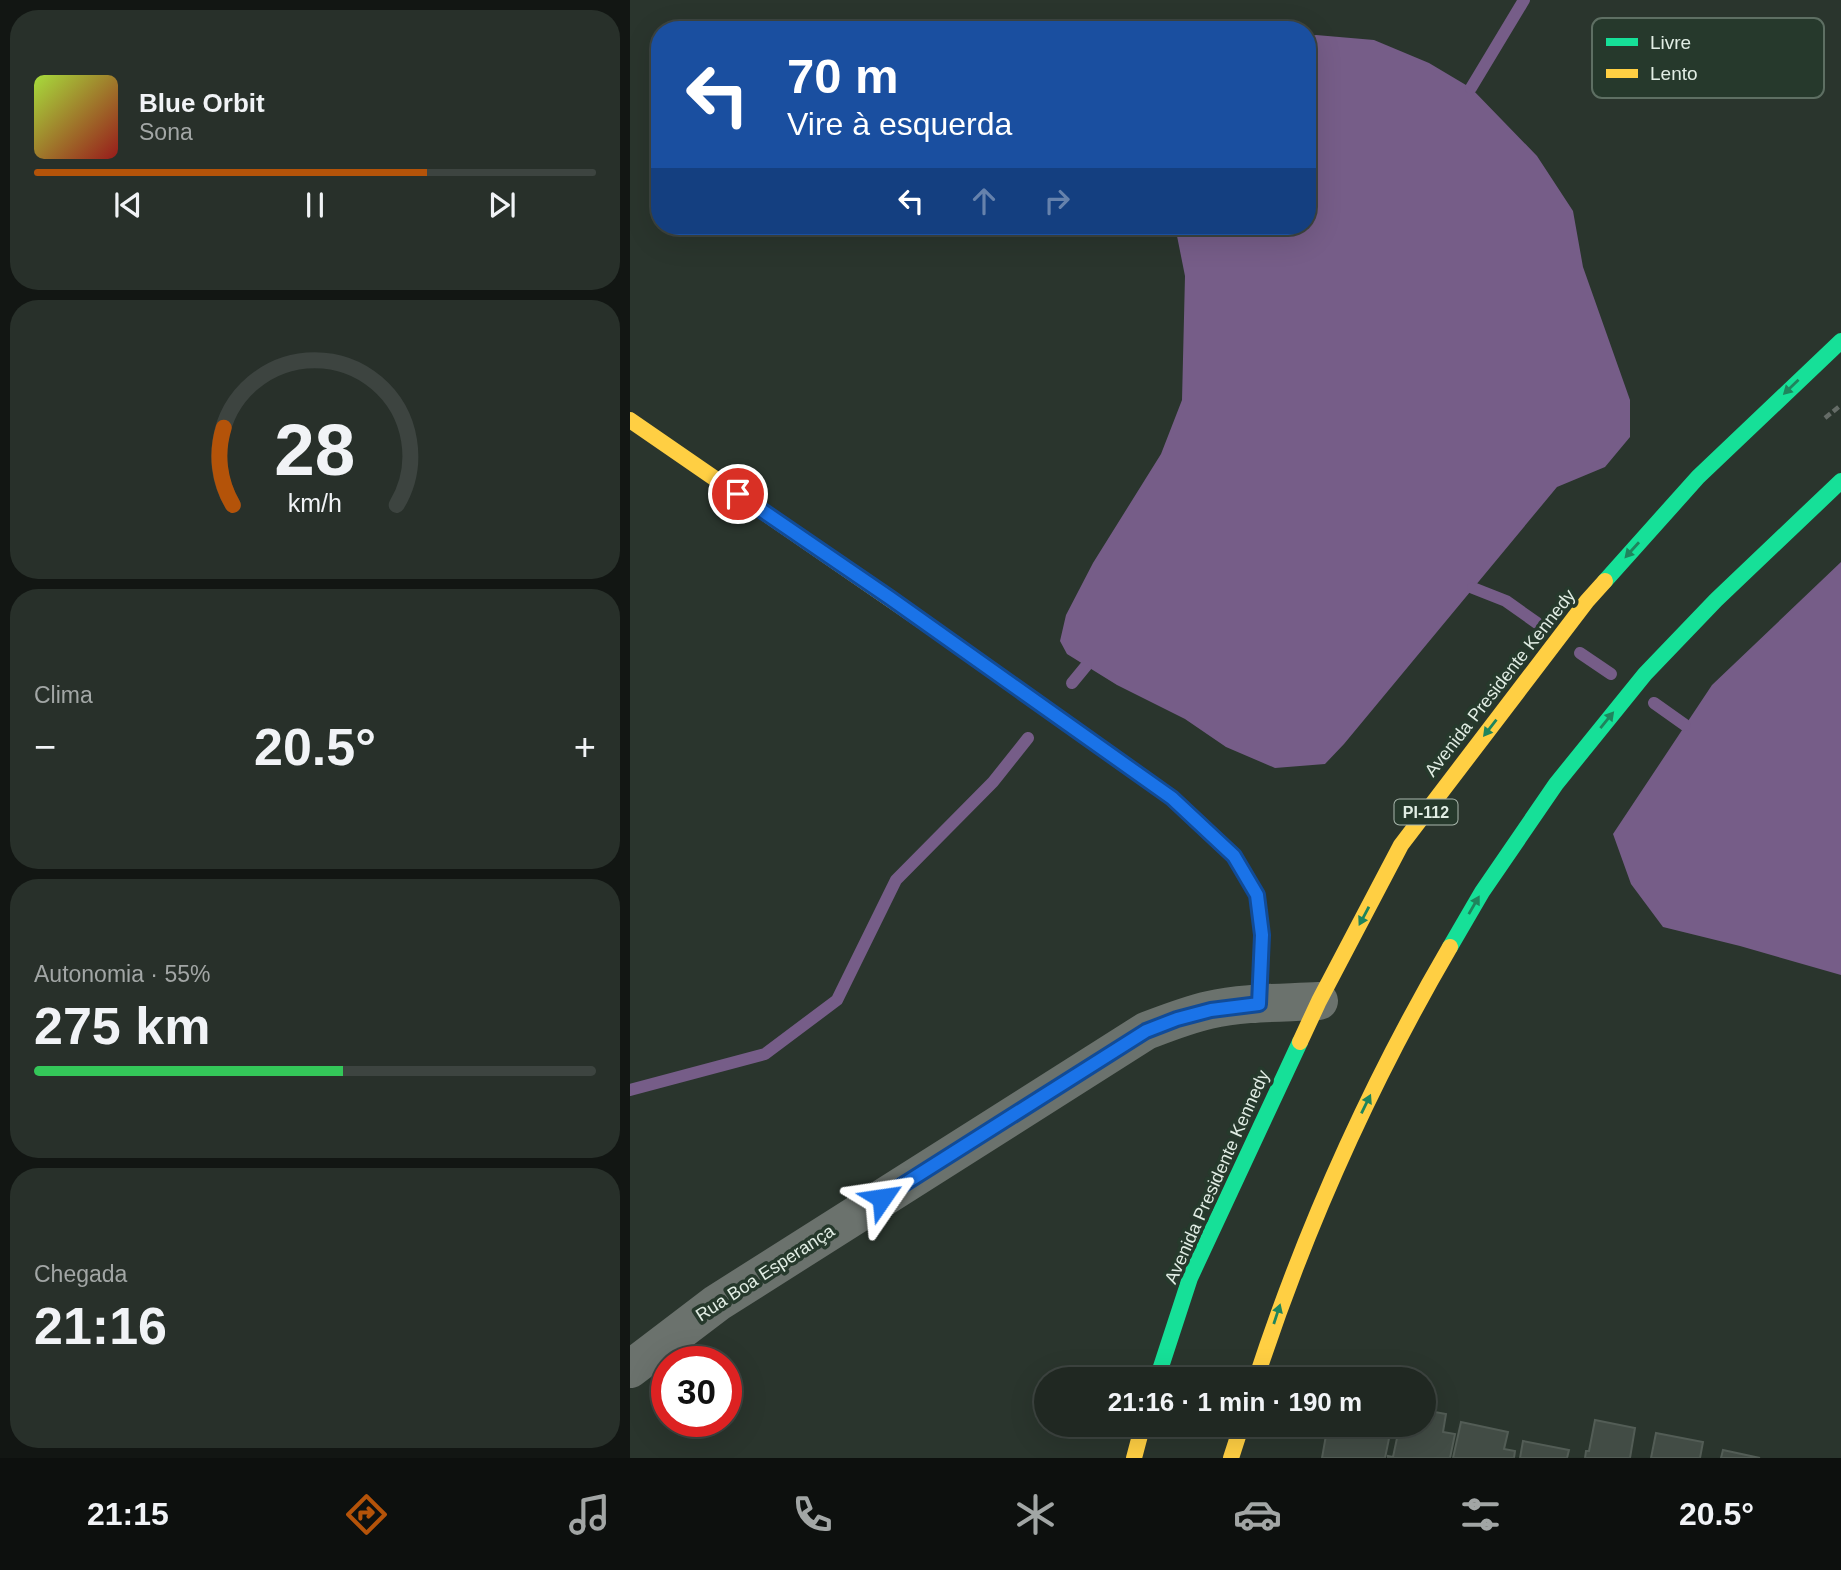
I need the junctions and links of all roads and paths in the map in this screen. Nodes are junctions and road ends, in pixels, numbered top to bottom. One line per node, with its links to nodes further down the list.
1 (1841, 341): 4 (main road, Avenida Presidente Kennedy / PI-112, one-way to 4)
2 (630, 420): 5 (main road)
3 (1841, 481): 7 (main road, one-way to 3)
4 (1319, 1001): 5 (street, Rua Boa Esperança); 6 (main road, Avenida Presidente Kennedy / PI-112)
5 (1259, 1004): 8 (street, Rua Boa Esperança)
6 (1161, 1367)
7 (1260, 1367)
8 (630, 1369)
9 (1140, 1437): 11 (main road)
10 (1238, 1437): 12 (main road)
11 (1134, 1458)
12 (1231, 1458)

